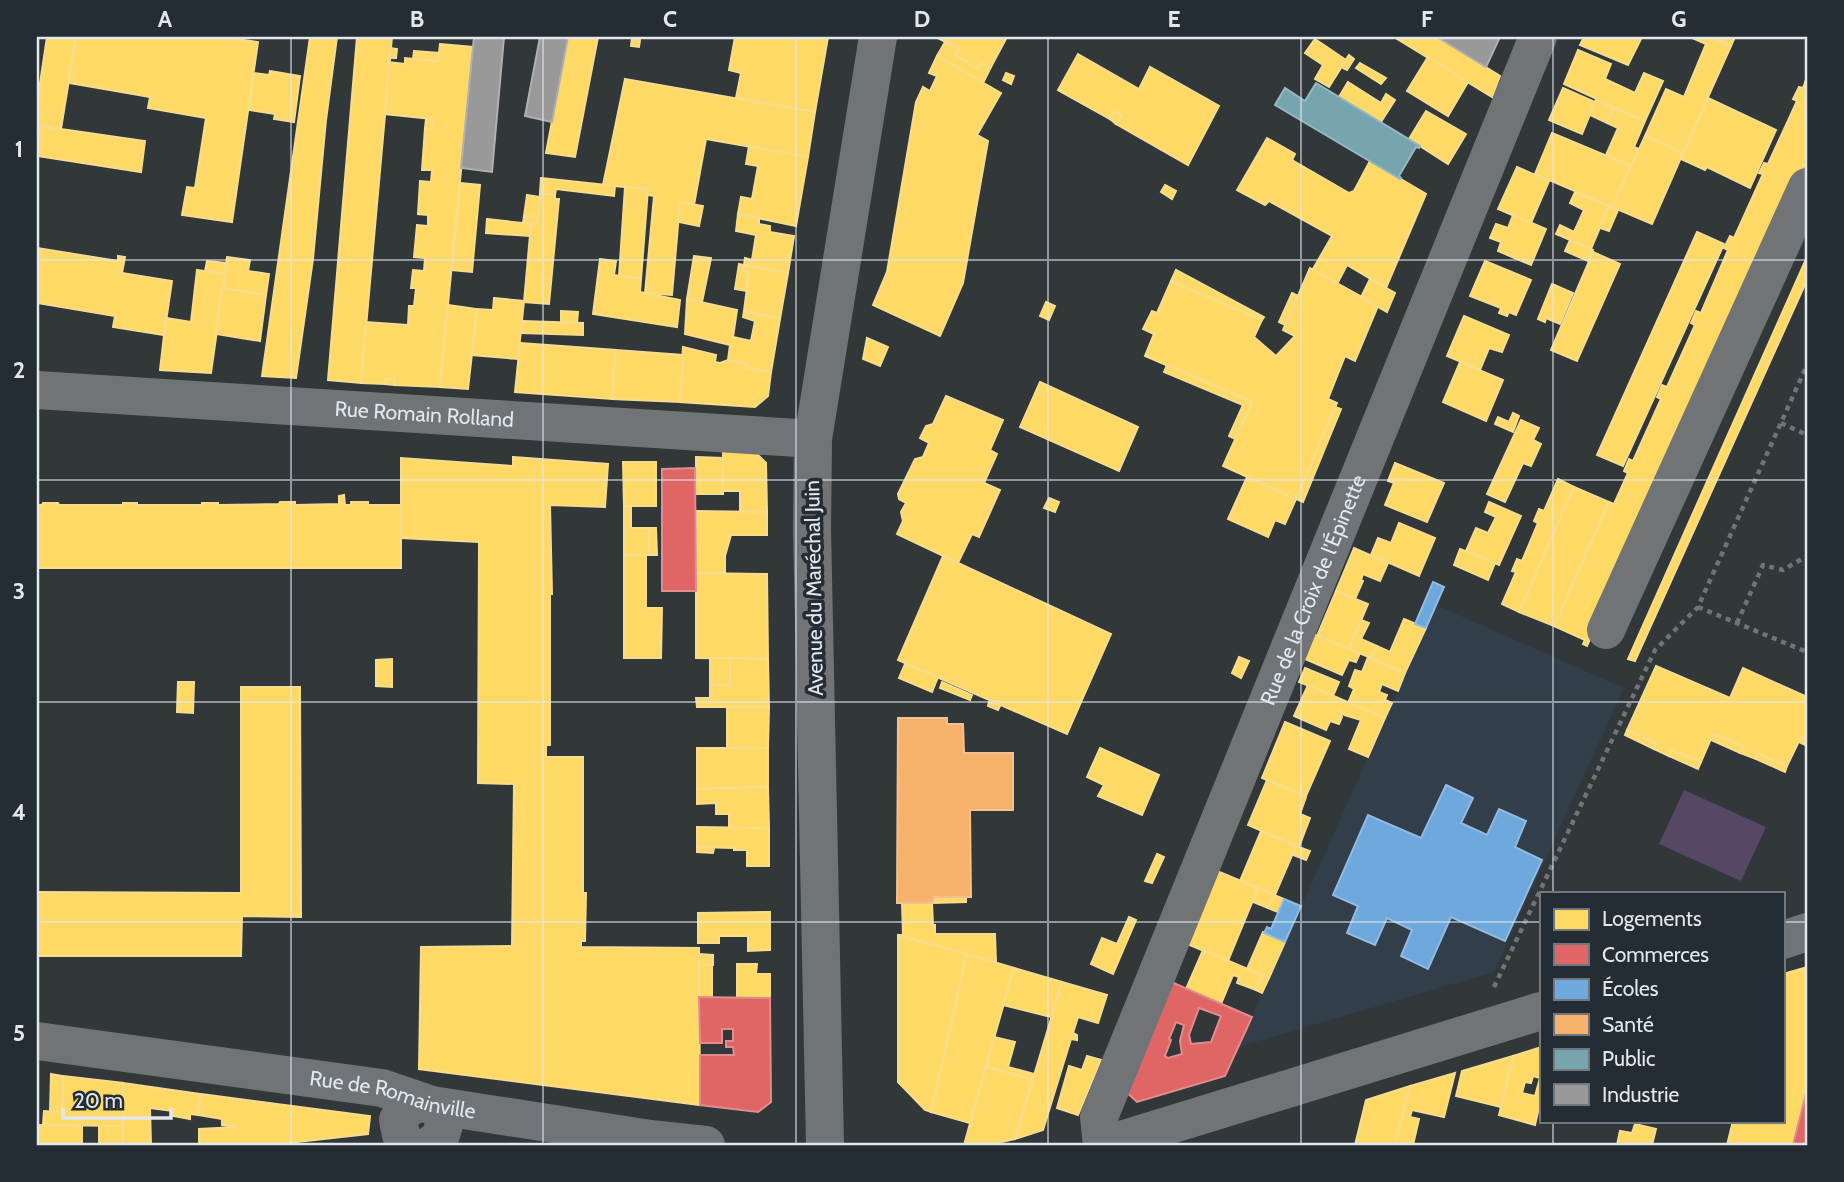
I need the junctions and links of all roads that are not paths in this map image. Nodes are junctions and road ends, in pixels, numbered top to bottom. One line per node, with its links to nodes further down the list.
1 (878, 37): 5 (street, Avenue du Maréchal Juin)
2 (1538, 37): 16 (street, Rue de la Croix de l'Épinette)
3 (1807, 187): 6 (street)
4 (37, 390): 5 (street, Rue Romain Rolland)
5 (813, 439): 15 (street, Avenue du Maréchal Juin)
6 (1606, 629)
7 (1807, 932): 8 (street)
8 (1784, 940)
9 (1540, 1011): 16 (street)
10 (37, 1041): 11 (street, Rue de Romainville)
11 (428, 1104): 12 (street); 13 (street); 14 (street, Rue de Romainville)
12 (407, 1145)
13 (430, 1145)
14 (706, 1145)
15 (825, 1145)
16 (1103, 1145)

